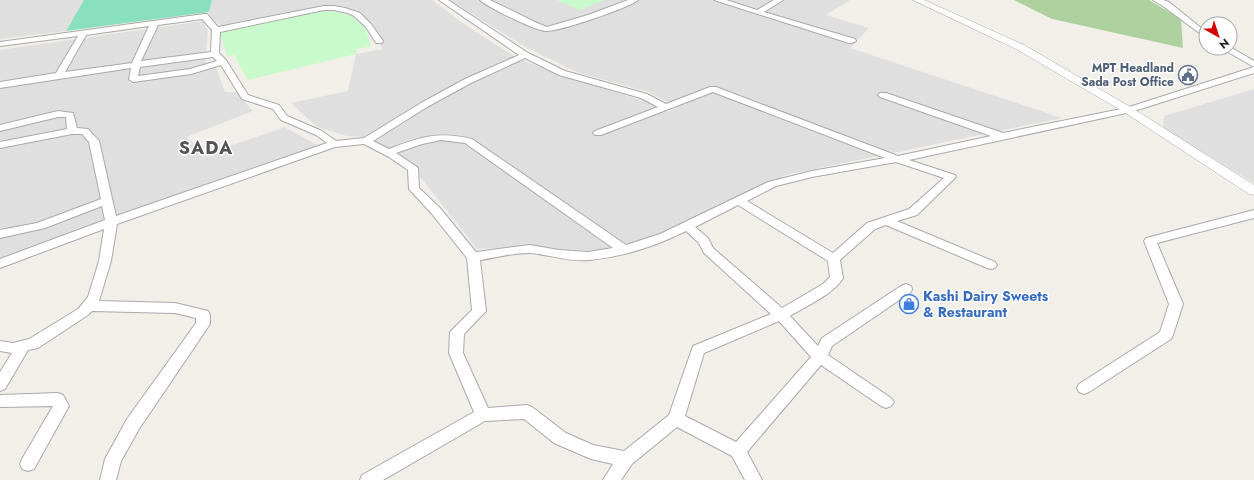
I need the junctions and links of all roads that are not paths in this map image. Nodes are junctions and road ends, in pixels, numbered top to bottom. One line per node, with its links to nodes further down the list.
1 (443, 0): 18 (street)
2 (484, 0): 3 (street)
3 (634, 0)
4 (718, 0): 8 (street)
5 (779, 0): 8 (street)
6 (917, 0): 28 (street)
7 (1157, 0): 11 (street)
8 (758, 12): 14 (street)
9 (154, 24): 10 (street); 12 (street); 21 (street)
10 (216, 30): 13 (street); 17 (street)
11 (1198, 30)
12 (83, 33): 15 (street); 24 (street)
13 (379, 41)
14 (852, 41)
15 (3, 44): 16 (street)
16 (0, 53)
17 (215, 54): 20 (street); 21 (street)
18 (525, 55): 27 (street); 33 (street)
19 (1238, 55): 22 (street)
20 (223, 62): 21 (street); 34 (street)
21 (136, 64): 24 (street)
22 (1254, 64)
23 (1254, 70): 28 (street)
24 (59, 75): 25 (street)
25 (0, 85)
26 (883, 95): 32 (street)
27 (666, 107): 31 (street); 37 (street)
28 (1128, 110): 32 (street); 38 (street)
29 (0, 128): 30 (street)
30 (72, 131): 35 (street); 39 (street)
31 (598, 133)
32 (1001, 136): 37 (street)
33 (366, 141): 34 (street); 36 (street)
34 (334, 144): 43 (street)
35 (0, 146)
36 (389, 152): 46 (street); 47 (street)
37 (897, 158): 40 (street); 42 (street)
38 (1254, 191)
39 (107, 200): 43 (street); 45 (street)
40 (740, 201): 44 (street); 48 (street)
41 (1254, 214): 58 (street)
42 (886, 221): 48 (street); 50 (street)
43 (111, 222): 49 (street); 52 (street)
44 (687, 226): 46 (street); 53 (street)
45 (0, 234)
46 (624, 250): 47 (street)
47 (473, 257): 61 (street)
48 (834, 259): 53 (street)
49 (0, 264)
50 (991, 265)
51 (906, 289): 56 (street)
52 (90, 306): 55 (street); 66 (street)
53 (781, 315): 56 (street); 62 (street)
54 (0, 346): 55 (street)
55 (23, 347): 57 (street)
56 (820, 357): 60 (street); 63 (street)
57 (0, 385)
58 (1084, 388)
59 (0, 401): 65 (street)
60 (886, 402)
61 (483, 415): 64 (street); 67 (street)
62 (676, 419): 63 (street); 64 (street)
63 (738, 451): 69 (street)
64 (626, 459): 68 (street)
65 (28, 464)
66 (108, 480)
67 (368, 480)
68 (611, 480)
69 (754, 480)

